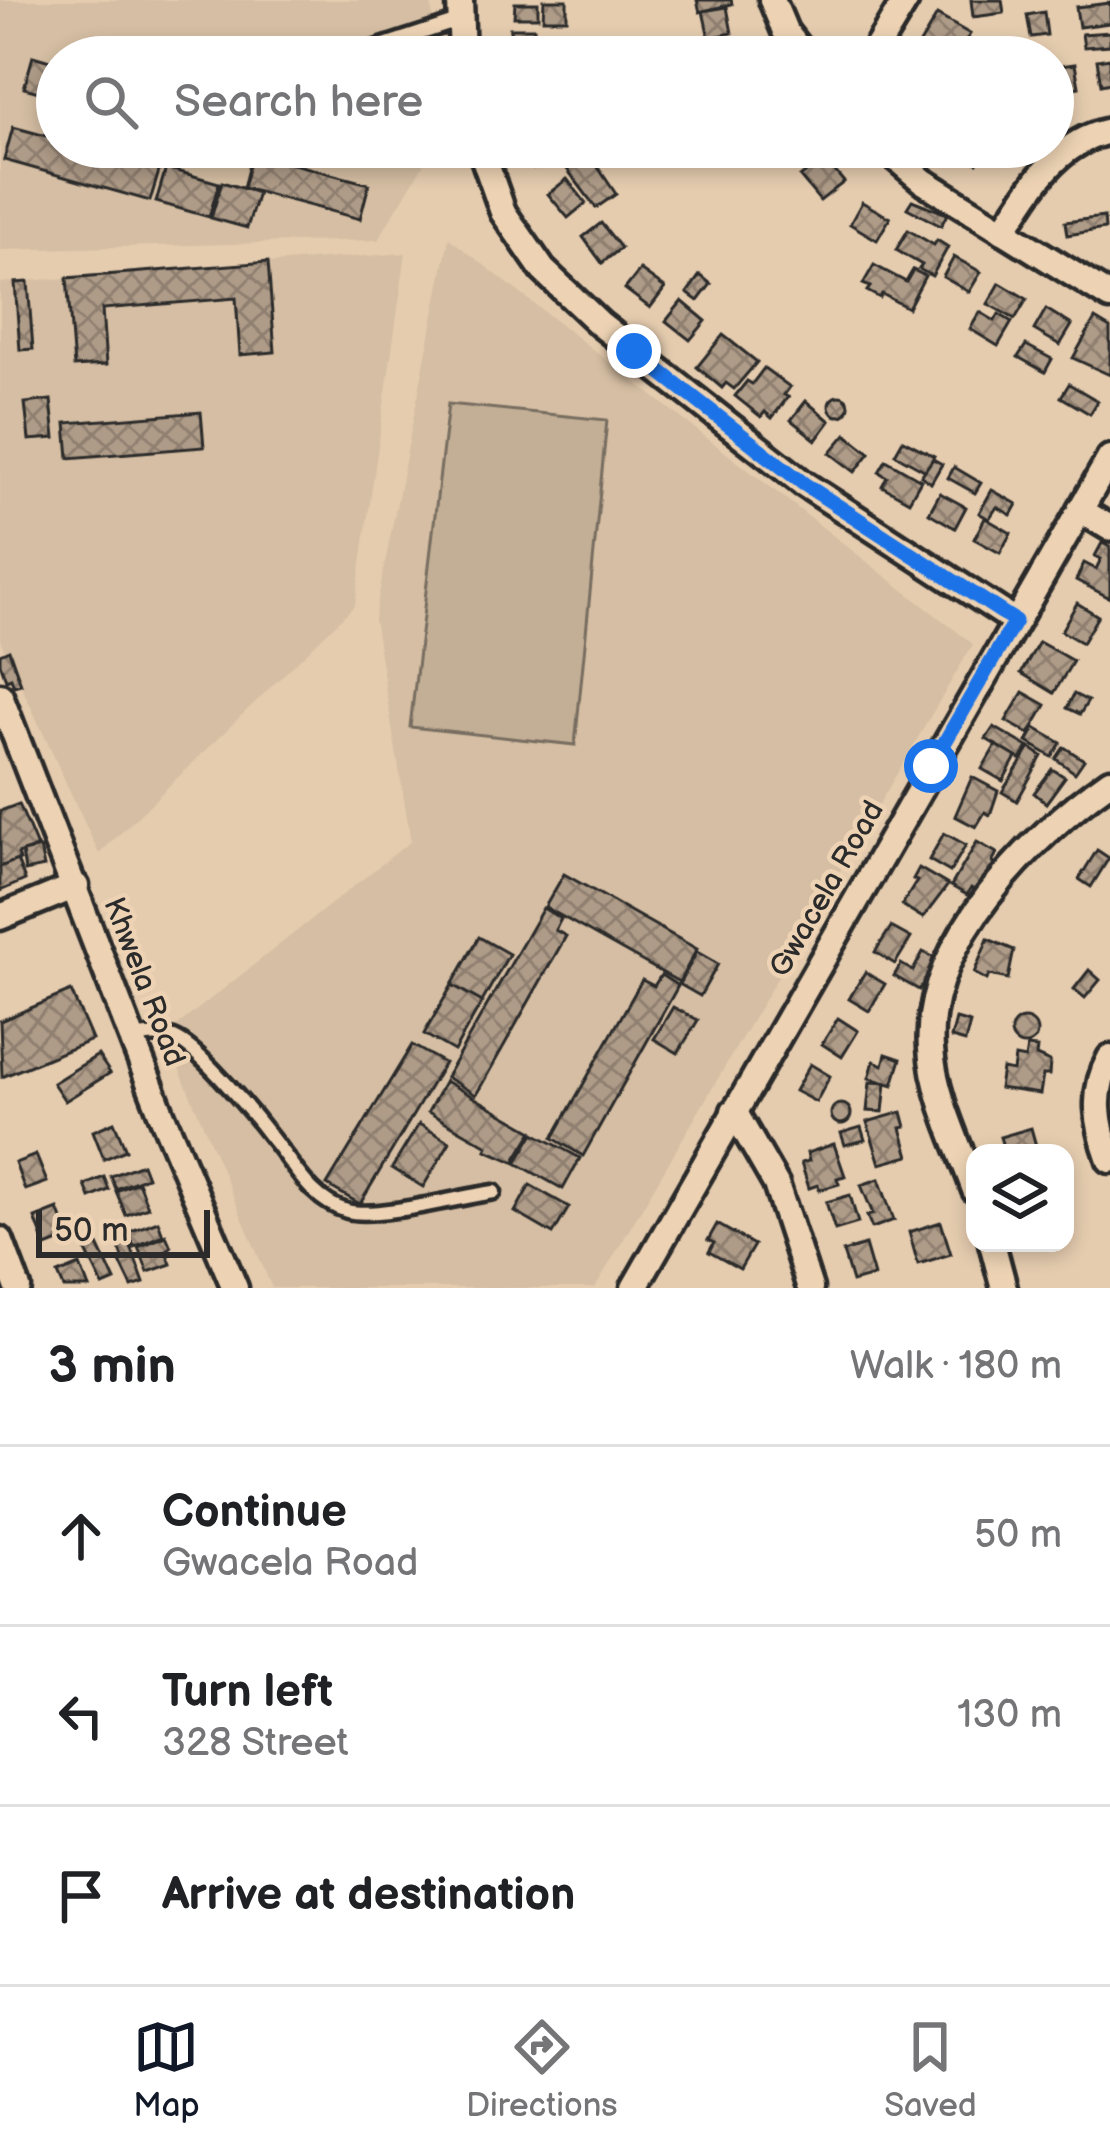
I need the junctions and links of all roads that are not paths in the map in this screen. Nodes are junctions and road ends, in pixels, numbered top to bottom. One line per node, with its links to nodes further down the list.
1 (772, 0): 5 (street)
2 (905, 0): 6 (street)
3 (459, 10): 4 (lane)
4 (398, 36)
5 (789, 36)
6 (884, 36)
7 (1110, 130): 8 (street)
8 (1074, 143)
9 (487, 168): 17 (street)
10 (908, 168): 12 (street)
11 (1049, 168): 12 (street)
12 (1003, 231): 13 (street)
13 (1110, 297)
14 (1110, 458): 15 (street, Gwacela Road)
15 (1080, 510): 16 (street); 17 (street, Gwacela Road)
16 (1110, 528)
17 (1015, 621): 24 (street, Gwacela Road)
18 (0, 696): 20 (street, Khwela Road)
19 (1110, 781): 26 (street)
20 (76, 886): 21 (street); 22 (street, Khwela Road)
21 (0, 917)
22 (133, 1038): 27 (lane); 31 (street, Khwela Road)
23 (1110, 1058): 25 (street)
24 (734, 1111): 32 (street, Gwacela Road); 33 (street)
25 (1110, 1160)
26 (966, 1164)
27 (494, 1192)
28 (0, 1240): 30 (street)
29 (994, 1252): 34 (street)
30 (18, 1288)
31 (235, 1288)
32 (634, 1288)
33 (810, 1288)
34 (1004, 1288)

